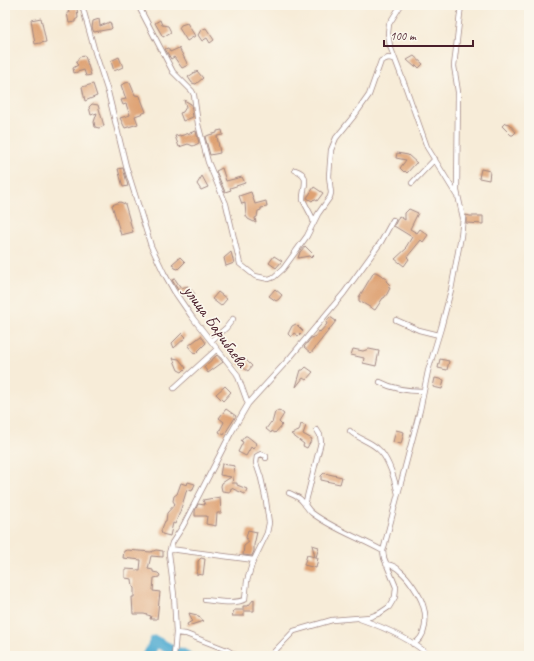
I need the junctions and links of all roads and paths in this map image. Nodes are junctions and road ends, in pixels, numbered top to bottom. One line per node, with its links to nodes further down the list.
1 (82, 5): 15 (street, улица Барибаева)
2 (138, 5): 11 (street)
3 (401, 5): 5 (street)
4 (460, 5): 9 (street)
5 (395, 59): 6 (street); 11 (street)
6 (435, 159): 8 (street); 9 (street)
7 (295, 170): 11 (street)
8 (412, 183)
9 (458, 198): 14 (street)
10 (393, 220): 20 (street)
11 (314, 223)
12 (233, 319): 15 (street)
13 (396, 320): 14 (street)
14 (439, 335): 19 (street)
15 (211, 341): 16 (street, улица Барибаева)
16 (217, 349): 18 (street); 20 (street, улица Барибаева)
17 (380, 382): 19 (street)
18 (174, 388)
19 (423, 391): 25 (street)
20 (248, 404): 27 (street)
21 (318, 430): 26 (street)
22 (350, 430): 25 (street)
23 (266, 458): 29 (street)
24 (289, 493): 26 (street)
25 (398, 494): 28 (street)
26 (305, 505): 28 (street)
27 (170, 549): 29 (street); 33 (street)
28 (383, 551): 30 (street)
29 (254, 560): 31 (street)
30 (386, 564): 32 (street); 34 (street)
31 (205, 600)
32 (358, 618): 34 (street); 37 (street)
33 (176, 633): 35 (street); 36 (street)
34 (413, 644): 38 (street)
35 (174, 656)
36 (237, 656)
37 (270, 656)
38 (430, 656)

